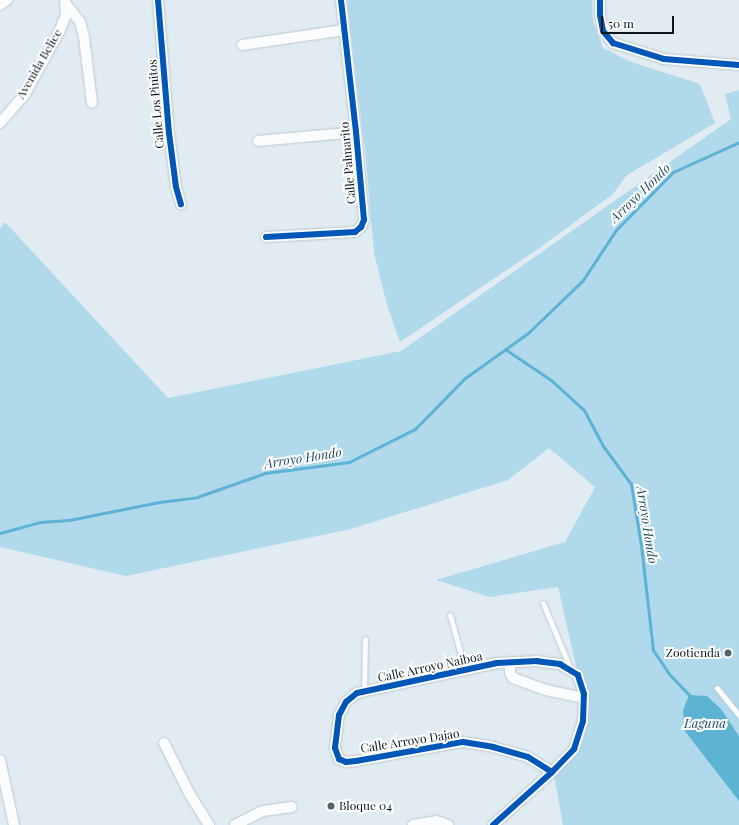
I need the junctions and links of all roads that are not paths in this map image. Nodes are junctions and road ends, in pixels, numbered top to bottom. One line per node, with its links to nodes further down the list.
1 (7, 0): 6 (street)
2 (158, 0): 14 (street, Calle Los Pinitos)
3 (340, 0): 7 (street, Calle Palmarito)
4 (600, 0): 9 (street)
5 (66, 2): 10 (street); 11 (street, Avenida Belice)
6 (0, 5)
7 (344, 30): 8 (street); 12 (street, Calle Palmarito)
8 (242, 45)
9 (739, 65)
10 (92, 103)
11 (0, 123)
12 (356, 132): 13 (street); 15 (street, Calle Palmarito)
13 (258, 141)
14 (181, 204)
15 (266, 237)
16 (543, 603): 21 (lane)
17 (450, 615): 20 (lane)
18 (365, 639): 23 (lane)
19 (510, 663): 20 (street, Calle Arroyo Naiboa); 21 (street, Calle Arroyo Naiboa); 24 (street)
20 (465, 670): 23 (street, Calle Arroyo Naiboa)
21 (575, 673): 24 (street)
22 (717, 688): 25 (lane)
23 (364, 692): 27 (street, Calle Arroyo Naiboa)
24 (584, 698): 29 (street)
25 (739, 715)
26 (164, 743): 32 (street)
27 (339, 759): 29 (street, Calle Arroyo Dajao)
28 (0, 760): 31 (street)
29 (552, 772): 36 (street)
30 (292, 807): 33 (street)
31 (14, 825)
32 (209, 825)
33 (235, 825)
34 (413, 825): 35 (street)
35 (448, 825)
36 (493, 825)

